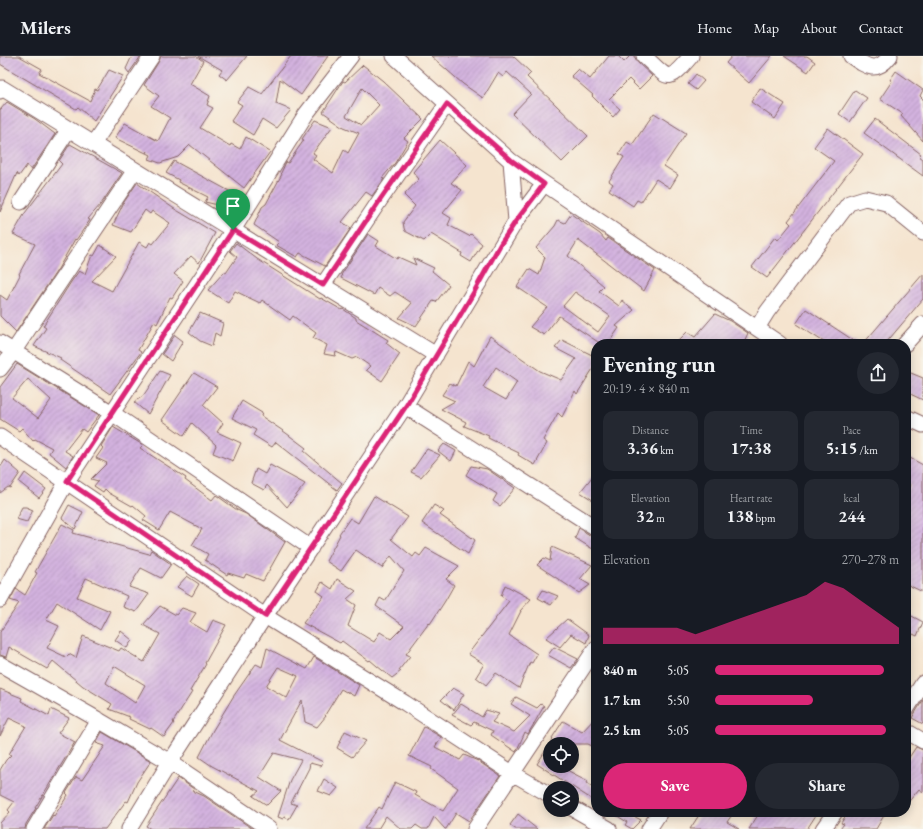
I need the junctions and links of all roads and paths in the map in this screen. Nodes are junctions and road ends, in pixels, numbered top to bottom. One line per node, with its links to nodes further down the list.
1 (152, 56): 11 (street)
2 (350, 56): 17 (street)
3 (394, 56): 9 (street)
4 (644, 56): 5 (street)
5 (691, 56)
6 (851, 56): 7 (street)
7 (890, 56)
8 (1, 88): 10 (street)
9 (447, 104): 12 (street); 19 (street)
10 (69, 129): 11 (street); 15 (street)
11 (93, 144): 13 (street)
12 (511, 160): 14 (street); 16 (street)
13 (135, 170): 17 (street); 25 (street)
14 (544, 184): 16 (street); 21 (street)
15 (21, 202)
16 (516, 221): 26 (street)
17 (233, 230): 19 (street); 29 (street)
18 (923, 233): 21 (street)
19 (323, 285): 26 (street)
20 (923, 324): 23 (street)
21 (757, 328): 22 (street)
22 (773, 339)
23 (910, 339)
24 (0, 343): 25 (street)
25 (13, 352): 27 (street); 29 (street)
26 (436, 355): 28 (street)
27 (0, 369)
28 (406, 406): 32 (street); 33 (street)
29 (112, 413): 31 (street); 33 (street)
30 (0, 437): 31 (street)
31 (67, 481): 34 (street); 35 (street)
32 (591, 525)
33 (312, 548): 35 (street)
34 (0, 600)
35 (265, 616): 43 (street); 44 (street)
36 (591, 655): 44 (street)
37 (0, 664): 40 (street)
38 (923, 682): 39 (street)
39 (911, 702)
40 (99, 720): 43 (street); 49 (street)
41 (911, 734): 42 (street)
42 (923, 741)
43 (170, 762): 50 (street); 51 (street)
44 (512, 772): 45 (street); 52 (street)
45 (543, 791)
46 (579, 812): 53 (street)
47 (656, 817): 54 (street)
48 (832, 817): 55 (street)
49 (34, 829)
50 (129, 829)
51 (269, 829)
52 (475, 829)
53 (609, 829)
54 (648, 829)
55 (824, 829)

